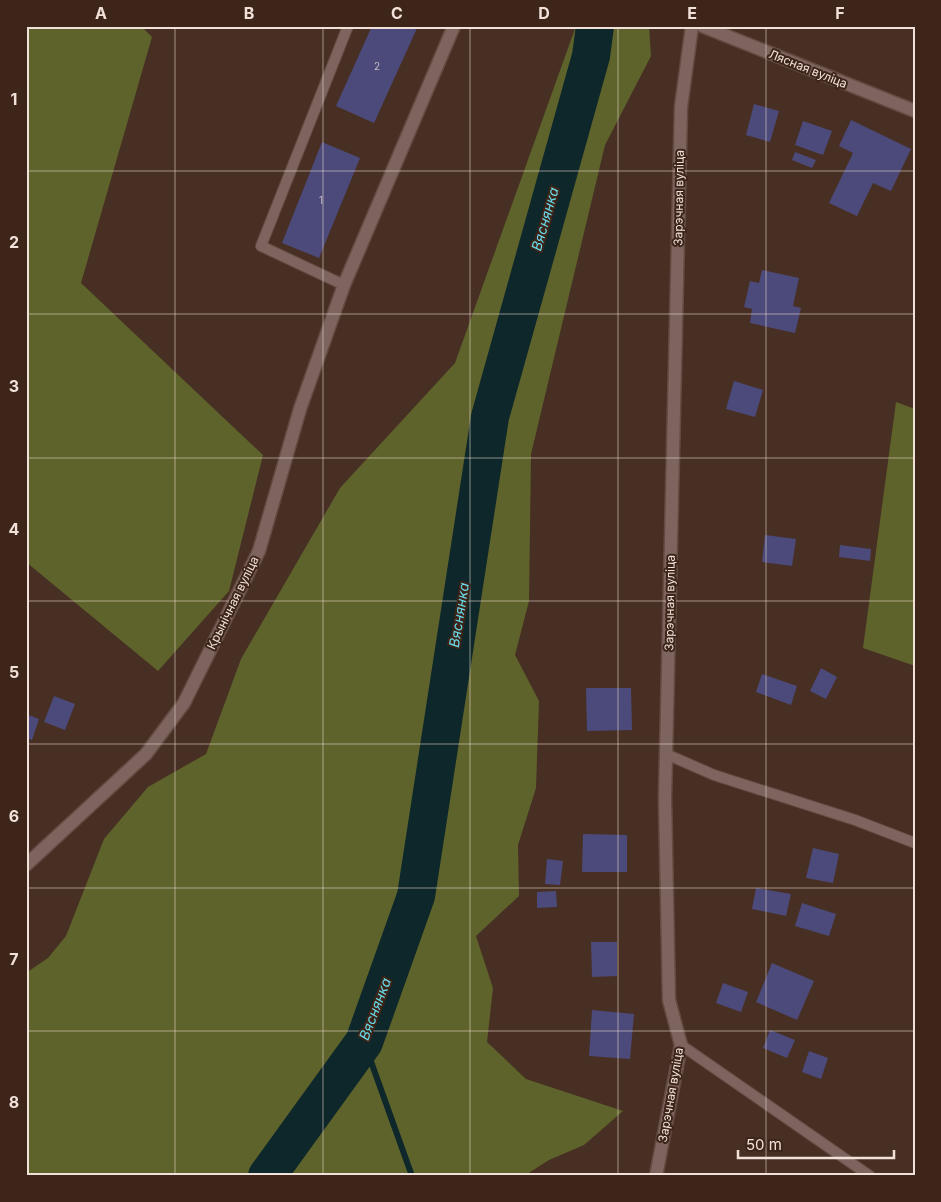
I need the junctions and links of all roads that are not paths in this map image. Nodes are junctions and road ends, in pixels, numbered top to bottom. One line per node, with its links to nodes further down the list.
1 (348, 26): 6 (lane)
2 (454, 26): 6 (street, Крынічная вуліца)
3 (692, 26): 7 (street, Зарэчная вуліца)
4 (702, 26): 5 (street, Лясная вуліца)
5 (915, 111)
6 (344, 285): 9 (street, Крынічная вуліца)
7 (666, 754): 8 (lane); 10 (street, Зарэчная вуліца)
8 (915, 843)
9 (26, 865)
10 (681, 1045): 11 (street, Зарэчная вуліца); 12 (lane)
11 (656, 1176)
12 (870, 1176)

